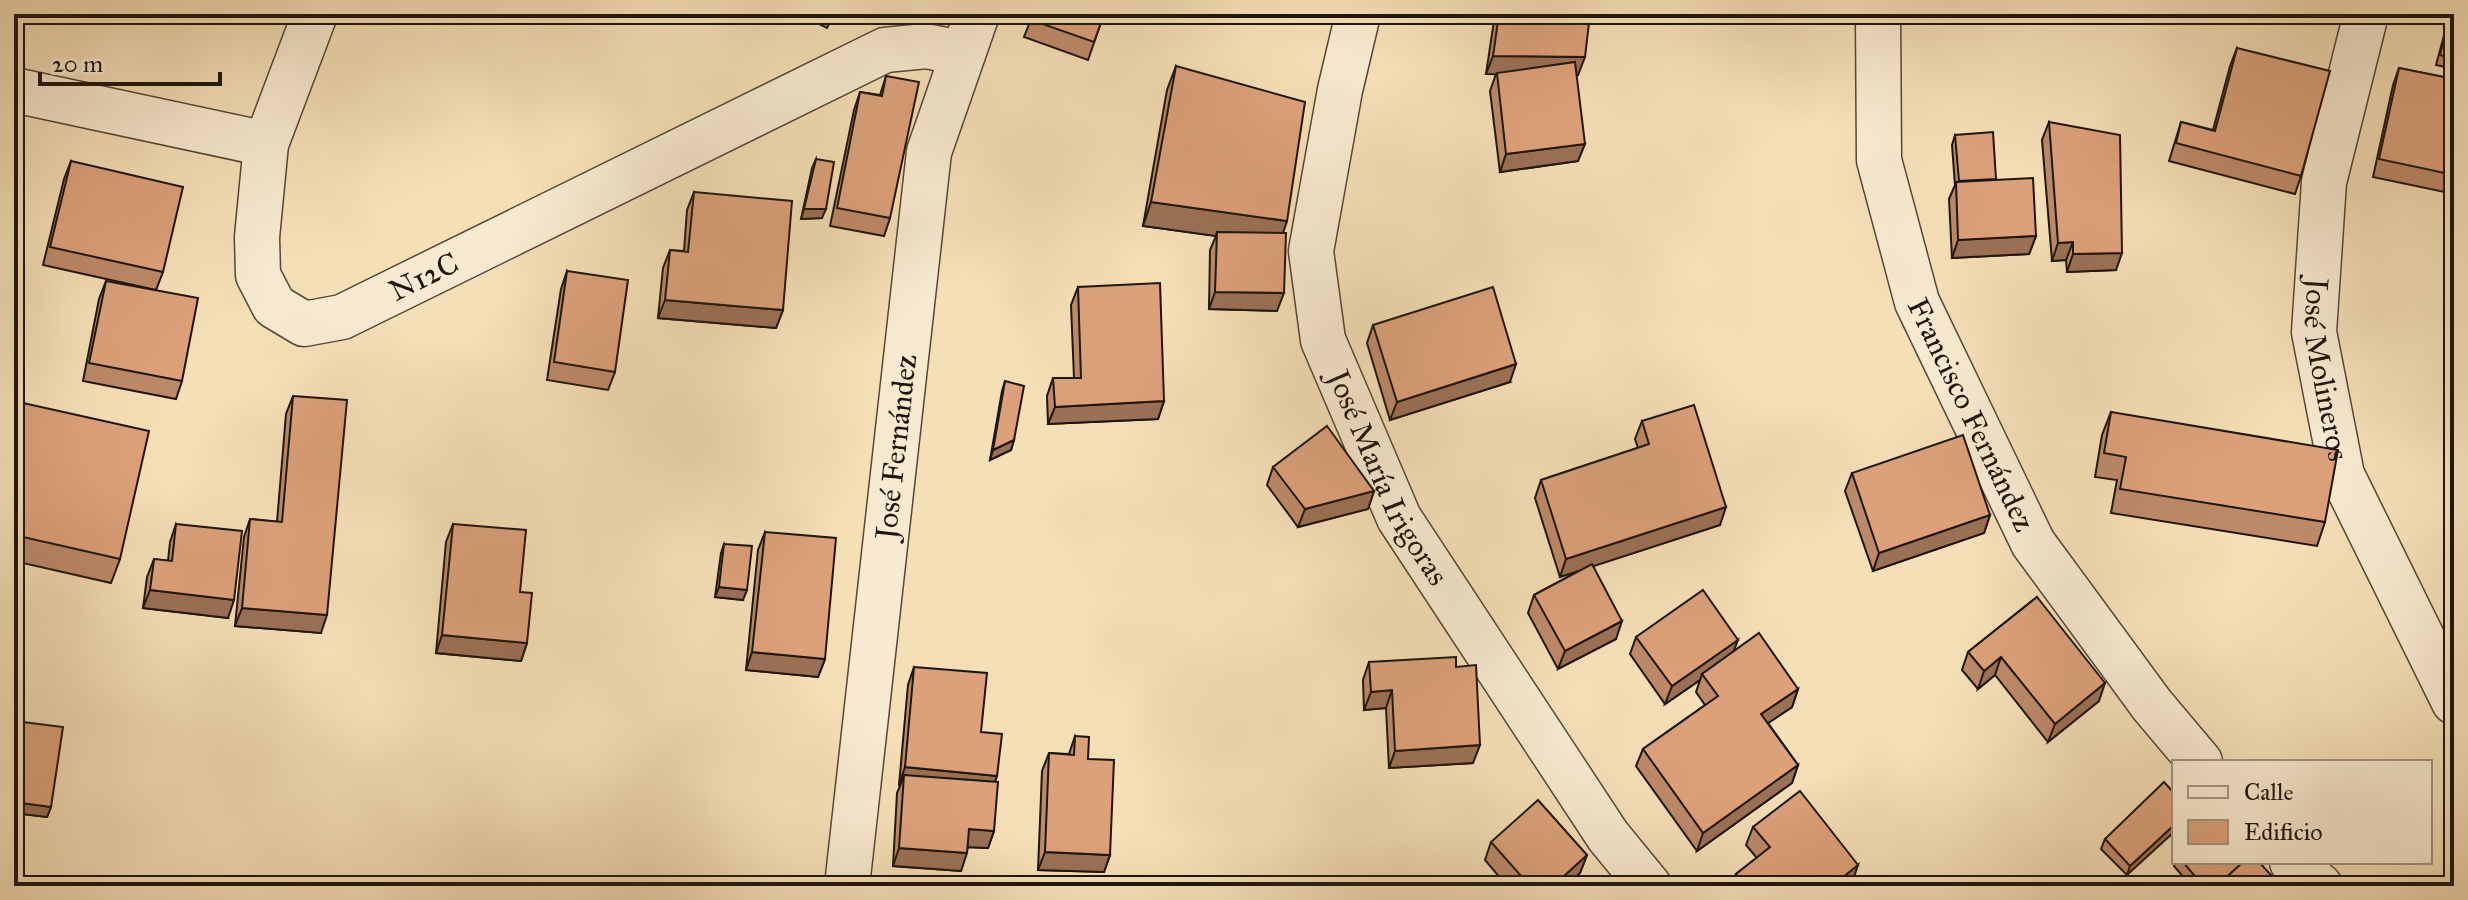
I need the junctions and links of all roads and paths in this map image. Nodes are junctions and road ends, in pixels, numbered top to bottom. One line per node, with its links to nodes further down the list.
1 (315, 14): 7 (street, N12C)
2 (1358, 14): 12 (street, José María Irigoras)
3 (1878, 14): 9 (street, Francisco Fernández)
4 (2366, 14): 8 (street, José Molineros)
5 (969, 34): 7 (street, N12C); 11 (street, José Fernández)
6 (14, 90): 7 (street)
7 (266, 144)
8 (2454, 702)
9 (2198, 760)
10 (2294, 864): 13 (street)
11 (847, 886)
12 (1649, 886)
13 (2320, 886)

